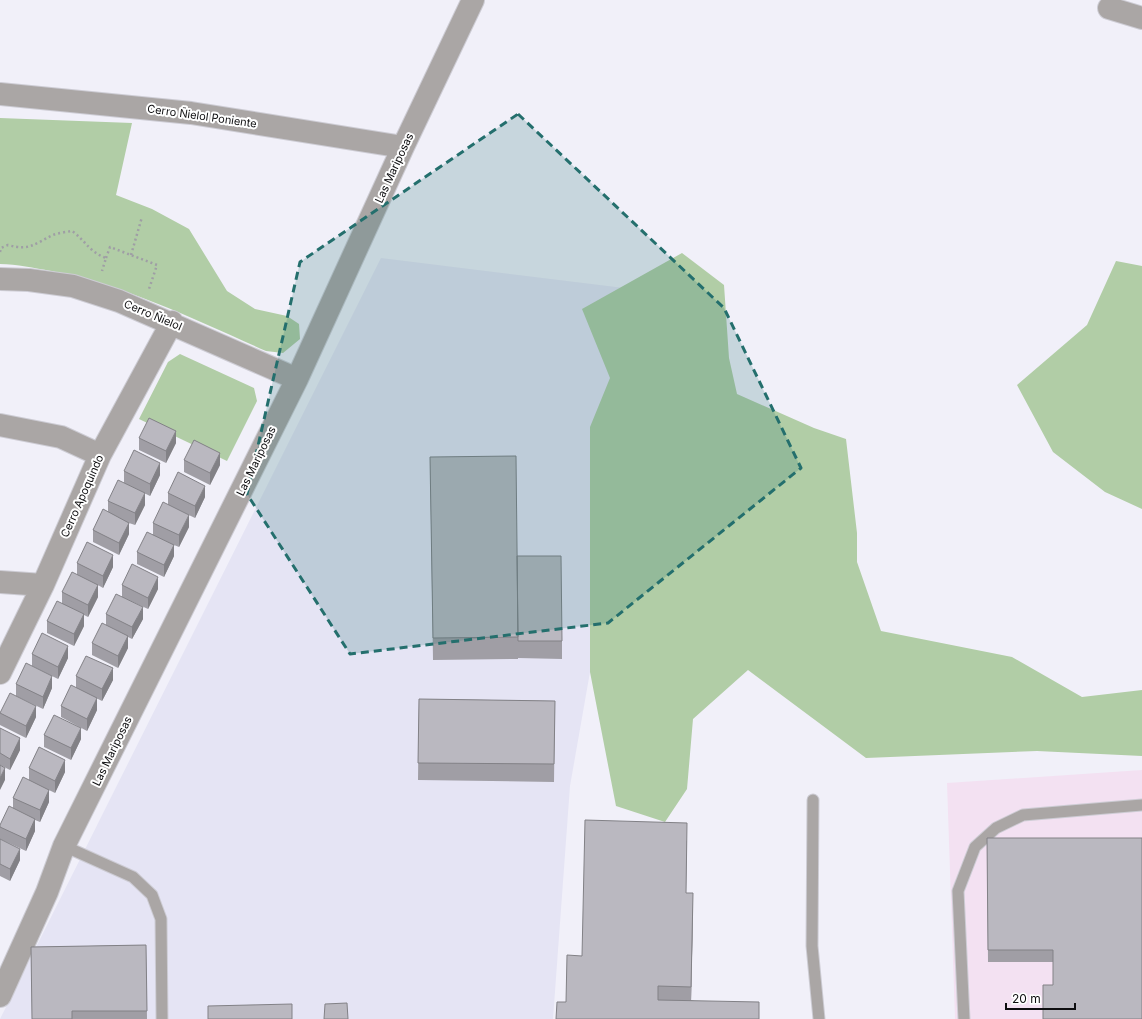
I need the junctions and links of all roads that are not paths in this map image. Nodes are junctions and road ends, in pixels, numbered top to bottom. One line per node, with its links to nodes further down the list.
1 (473, 0): 5 (street, Las Mariposas)
2 (1109, 8): 3 (street)
3 (1142, 18)
4 (0, 94): 5 (street, Cerro Ñielol Poniente)
5 (403, 147): 8 (street, Las Mariposas)
6 (0, 279): 7 (street, Cerro Ñielol)
7 (172, 322): 8 (street, Cerro Ñielol); 10 (street, Cerro Apoquindo)
8 (297, 379): 16 (street, Las Mariposas)
9 (0, 425): 10 (street)
10 (100, 455): 12 (street, Cerro Apoquindo)
11 (0, 582): 12 (street)
12 (43, 584): 13 (street, Cerro Apoquindo)
13 (0, 673)
14 (813, 800): 21 (lane)
15 (1142, 805): 22 (lane)
16 (64, 846): 17 (street, Las Mariposas); 20 (lane)
17 (34, 919): 18 (street, Las Mariposas); 19 (street, Las Mariposas)
18 (2, 955)
19 (0, 996)
20 (162, 1019)
21 (819, 1019)
22 (964, 1019)

